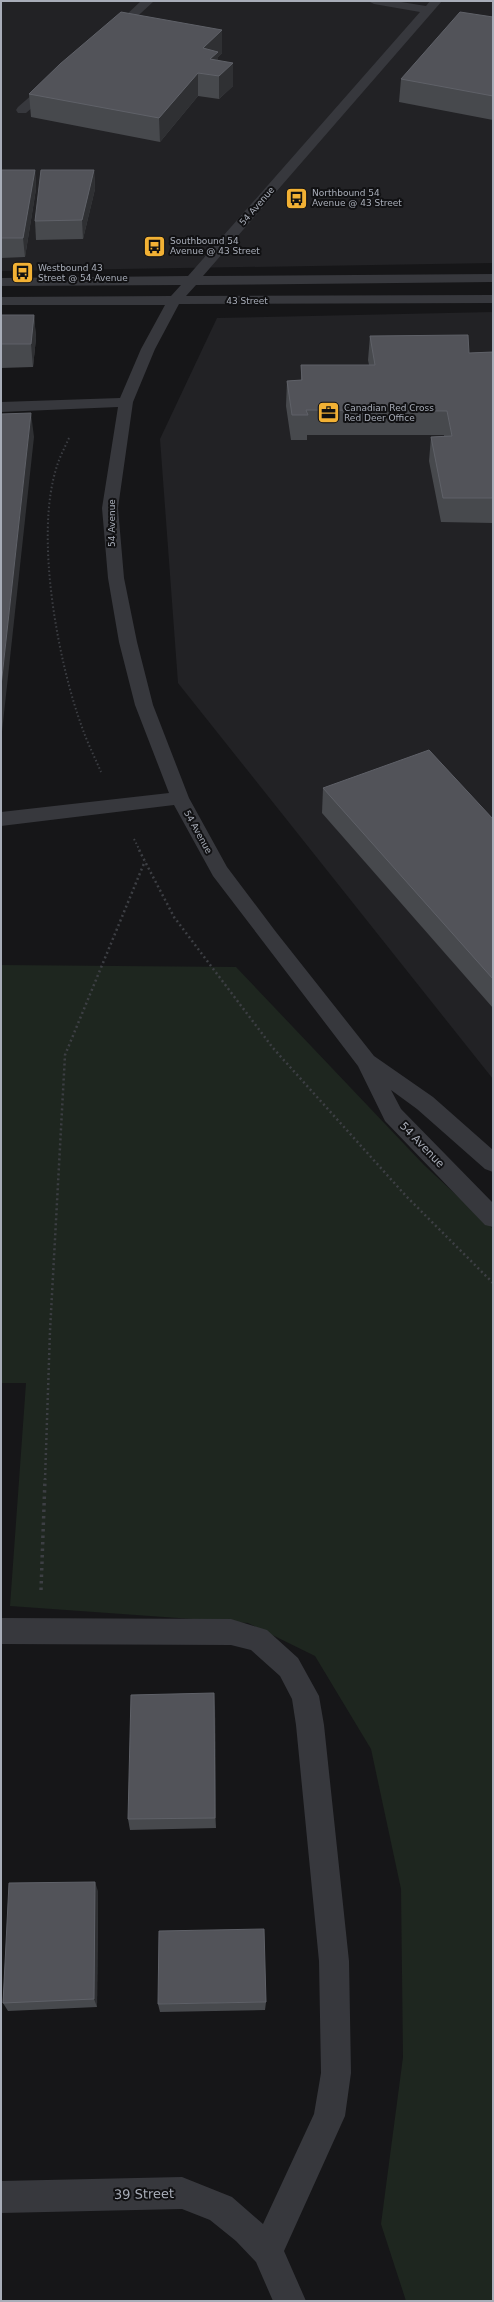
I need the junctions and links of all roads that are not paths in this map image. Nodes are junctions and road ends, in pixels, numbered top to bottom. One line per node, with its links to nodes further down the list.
1 (148, 1): 4 (street)
2 (374, 1): 3 (street)
3 (432, 6): 8 (street, 54 Avenue)
4 (102, 42)
5 (60, 78): 6 (street)
6 (22, 110)
7 (493, 278): 8 (street)
8 (193, 280): 9 (street); 12 (street, 54 Avenue)
9 (1, 282)
10 (493, 299): 12 (street, 43 Street)
11 (1, 300): 12 (street, 43 Street)
12 (174, 301): 13 (street, 54 Avenue)
13 (126, 402): 14 (street); 15 (street, 54 Avenue)
14 (1, 408)
15 (180, 798): 16 (street); 17 (street, 54 Avenue)
16 (1, 819)
17 (366, 1061): 18 (street, 54 Avenue); 19 (street, 54 Avenue)
18 (493, 1163)
19 (493, 1218)
20 (1, 1631): 22 (street)
21 (1, 2197): 22 (street, 39 Street)
22 (267, 2251): 23 (street)
23 (290, 2301)

